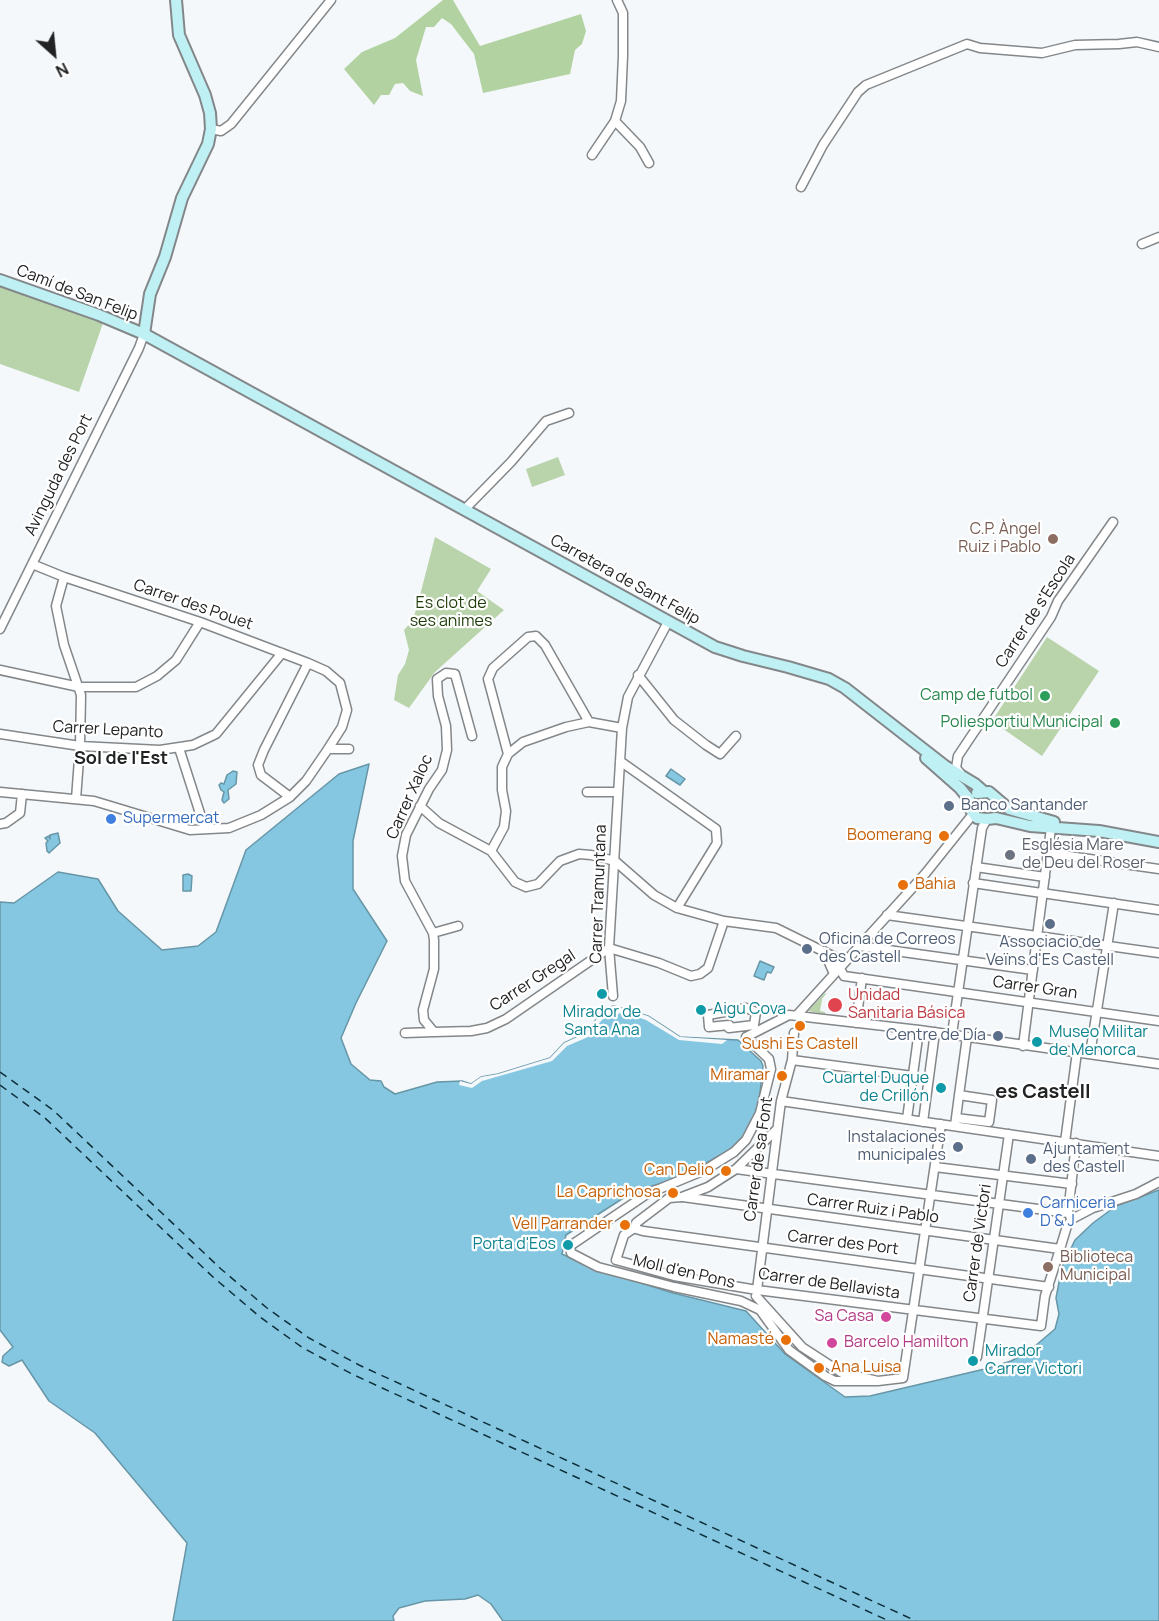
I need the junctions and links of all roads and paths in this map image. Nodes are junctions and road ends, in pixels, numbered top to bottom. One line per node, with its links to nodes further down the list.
1 (177, 0): 6 (main road)
2 (331, 0): 6 (street)
3 (617, 0): 5 (street)
4 (1159, 46): 9 (street)
5 (615, 121): 7 (street); 8 (street)
6 (211, 129): 13 (main road)
7 (592, 155)
8 (649, 163)
9 (801, 187)
10 (1159, 237): 11 (street)
11 (1142, 244)
12 (0, 280): 13 (main road, Camí de San Felip)
13 (144, 334): 14 (main road, Camí de San Felip); 18 (street, Avinguda des Port)
14 (249, 392): 16 (main road, Carretera de Sant Felip)
15 (569, 413): 16 (street)
16 (465, 509): 21 (main road, Carretera de Sant Felip)
17 (1113, 522): 40 (street, Carrer de s'Escola)
18 (32, 564): 19 (street, Carrer des Pouet); 22 (street, Avinguda des Port)
19 (64, 577): 20 (street, Carrer des Pouet); 27 (street)
20 (200, 622): 23 (street, Carrer des Pouet); 27 (street)
21 (668, 622): 26 (street, Carrer Tramuntana); 30 (main road, Carretera de Sant Felip)
22 (0, 629)
23 (282, 653): 24 (street, Carrer des Pouet); 35 (street, Carrer Lepanto)
24 (308, 663): 36 (street, Carrer des Pouet); 46 (street)
25 (0, 670): 27 (street)
26 (638, 675): 29 (street, Carrer Tramuntana); 33 (street)
27 (80, 687): 34 (street)
28 (589, 722): 29 (street); 38 (street); 38 (street)
29 (622, 728): 39 (street, Carrer Tramuntana)
30 (898, 731): 40 (main road, Carretera de Sant Felip); 48 (main road)
31 (0, 734): 34 (street, Carrer Lepanto)
32 (472, 736): 50 (street, Carrer Xaloc)
33 (736, 736)
34 (80, 746): 35 (street, Carrer Lepanto); 47 (street)
35 (179, 748): 55 (street)
36 (328, 748): 37 (street); 46 (street)
37 (349, 749)
38 (508, 754): 58 (street)
39 (620, 761): 44 (street, Carrer Tramuntana); 67 (street)
40 (963, 777): 41 (main road, Carretera de Sant Felip)
41 (983, 791): 48 (main road); 49 (main road)
42 (0, 792): 45 (street)
43 (587, 792): 44 (street)
44 (618, 792): 60 (street, Carrer Tramuntana)
45 (22, 794): 47 (street); 53 (street)
46 (290, 797): 55 (street)
47 (75, 799): 55 (street)
48 (970, 802): 51 (main road)
49 (1002, 804): 52 (main road); 56 (main road)
50 (420, 806): 58 (street); 73 (street, Carrer Xaloc)
51 (973, 814): 52 (main road); 69 (street)
52 (991, 819): 54 (main road); 61 (street)
53 (0, 824)
54 (1051, 828): 56 (main road); 59 (street)
55 (205, 829)
56 (1099, 831): 57 (main road)
57 (1159, 842)
58 (491, 851): 60 (street)
59 (1048, 853): 62 (street); 63 (street)
60 (615, 861): 67 (street, Carrer Gran); 77 (street, Carrer Tramuntana)
61 (976, 867): 63 (street); 64 (street)
62 (1159, 869)
63 (1045, 877): 65 (street)
64 (973, 883): 65 (street); 72 (street)
65 (1043, 894): 66 (street); 74 (street)
66 (1114, 903): 68 (street); 76 (street)
67 (677, 908): 70 (street, Carrer Gran)
68 (1159, 910)
69 (887, 915): 72 (street); 75 (street)
70 (724, 921): 77 (street); 78 (street, Carrer Gran)
71 (458, 926): 73 (street)
72 (967, 926): 74 (street); 80 (street)
73 (433, 933): 92 (street, Carrer Xaloc)
74 (1037, 936): 76 (street); 82 (street)
75 (859, 946): 80 (street); 81 (street)
76 (1106, 946): 79 (street); 88 (street)
77 (609, 948): 85 (street, Carrer Tramuntana); 92 (street, Carrer Gregal)
78 (828, 953): 81 (street, Carrer Gran); 81 (street)
79 (1159, 954)
80 (963, 961): 82 (street); 84 (street)
81 (839, 968): 83 (street, Carrer Gran); 89 (street)
82 (1033, 970): 86 (street)
83 (862, 978): 84 (street, Carrer Gran); 91 (street)
84 (958, 994): 86 (street, Carrer Gran); 97 (street)
85 (613, 996)
86 (1029, 1002): 88 (street, Carrer Gran); 99 (street)
87 (756, 1012): 87 (street)
88 (1096, 1012): 90 (street, Carrer Gran); 101 (street)
89 (793, 1015): 91 (street); 139 (street, Moll d'en Pons)
90 (1159, 1021)
91 (856, 1023): 93 (street)
92 (431, 1029): 95 (street, Carrer Gregal)
93 (919, 1030): 94 (street); 104 (street)
94 (935, 1032): 97 (street); 108 (street)
95 (405, 1033)
96 (794, 1034): 102 (street, Carrer de sa Font)
97 (952, 1034): 98 (street)
98 (967, 1037): 99 (street); 105 (street)
99 (1023, 1046): 100 (street)
100 (1077, 1052): 101 (street); 113 (street)
101 (1090, 1054): 103 (street)
102 (792, 1060): 104 (street); 106 (street, Carrer de sa Font)
103 (1159, 1064)
104 (913, 1076): 107 (street)
105 (959, 1095): 109 (street); 109 (street)
106 (781, 1101): 107 (street); 111 (street, Carrer de sa Font)
107 (907, 1119): 108 (street)
108 (923, 1122): 110 (street)
109 (956, 1122): 110 (street); 112 (street)
110 (941, 1124): 116 (street)
111 (777, 1129): 117 (street); 118 (street, Carrer de sa Font)
112 (1009, 1134): 113 (street); 119 (street, Carrer de Victori)
113 (1065, 1142): 114 (street)
114 (1076, 1143): 115 (street); 121 (street)
115 (1159, 1156)
116 (934, 1167): 119 (street); 122 (street)
117 (736, 1169): 118 (street); 123 (street)
118 (772, 1174): 122 (street); 125 (street, Carrer de sa Font)
119 (1003, 1175): 121 (street); 124 (street, Carrer de Victori)
120 (1159, 1182): 126 (street)
121 (1072, 1184): 126 (street)
122 (930, 1195): 124 (street); 128 (street)
123 (682, 1197): 125 (street, Carrer Ruiz i Pablo); 127 (street)
124 (999, 1204): 126 (street); 129 (street, Carrer de Victori)
125 (767, 1209): 128 (street, Carrer Ruiz i Pablo); 130 (street, Carrer de sa Font)
126 (1070, 1216): 131 (street)
127 (636, 1227): 130 (street, Carrer des Port); 135 (street, Carrer de Bellavista)
128 (925, 1231): 129 (street, Carrer Ruiz i Pablo); 132 (street)
129 (993, 1240): 131 (street, Carrer Ruiz i Pablo); 133 (street, Carrer de Victori)
130 (762, 1248): 132 (street, Carrer des Port); 135 (street, Carrer de sa Font)
131 (1060, 1249): 134 (street)
132 (919, 1268): 133 (street, Carrer des Port); 136 (street)
133 (988, 1278): 134 (street, Carrer des Port); 137 (street, Carrer de Victori)
134 (1049, 1287): 137 (street, Carrer de Bellavista)
135 (757, 1293): 136 (street, Carrer de Bellavista); 139 (street)
136 (913, 1310): 137 (street, Carrer de Bellavista); 139 (street)
137 (982, 1320): 138 (street, Carrer de Victori)
138 (977, 1357)
139 (878, 1381)

